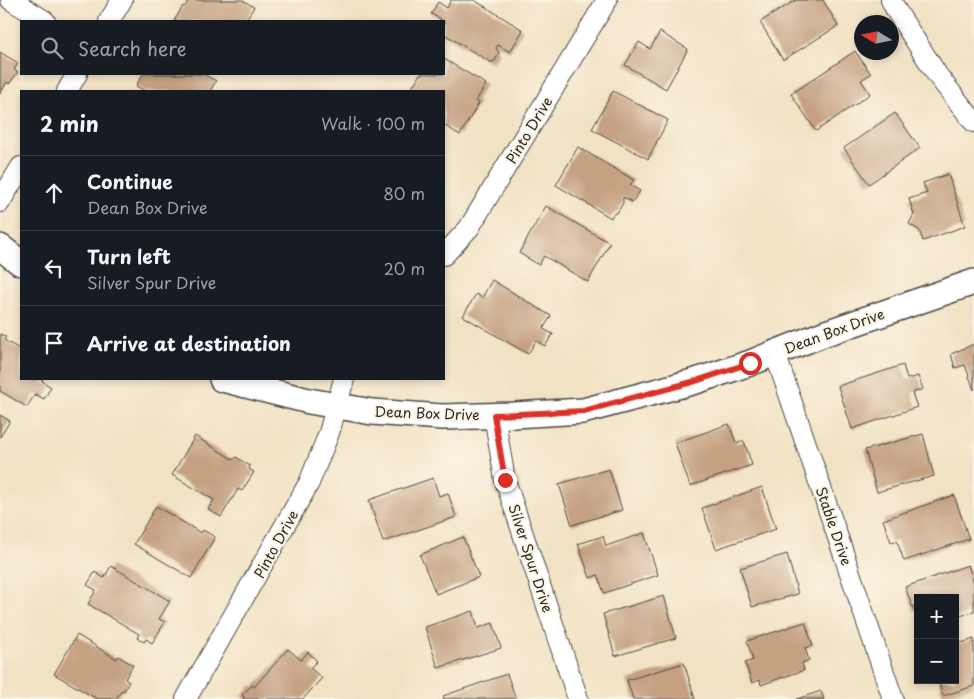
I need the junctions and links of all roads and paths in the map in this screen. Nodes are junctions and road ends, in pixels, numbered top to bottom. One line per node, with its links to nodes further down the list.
1 (12, 0): 5 (street)
2 (122, 0): 6 (street)
3 (607, 0): 13 (street, Pinto Drive)
4 (891, 0): 9 (street)
5 (44, 20)
6 (110, 20)
7 (76, 75): 8 (street)
8 (68, 90)
9 (974, 122)
10 (20, 169): 11 (street)
11 (0, 202)
12 (0, 247): 14 (street)
13 (445, 254)
14 (20, 262)
15 (974, 282): 16 (street, Dean Box Drive)
16 (775, 353): 20 (street, Dean Box Drive); 23 (street, Stable Drive)
17 (226, 380): 19 (street, Dean Box Drive)
18 (344, 380): 19 (street, Pinto Drive)
19 (336, 406): 20 (street, Dean Box Drive); 21 (street, Pinto Drive)
20 (494, 415): 22 (street, Silver Spur Drive)
21 (186, 699)
22 (578, 699)
23 (893, 699)

